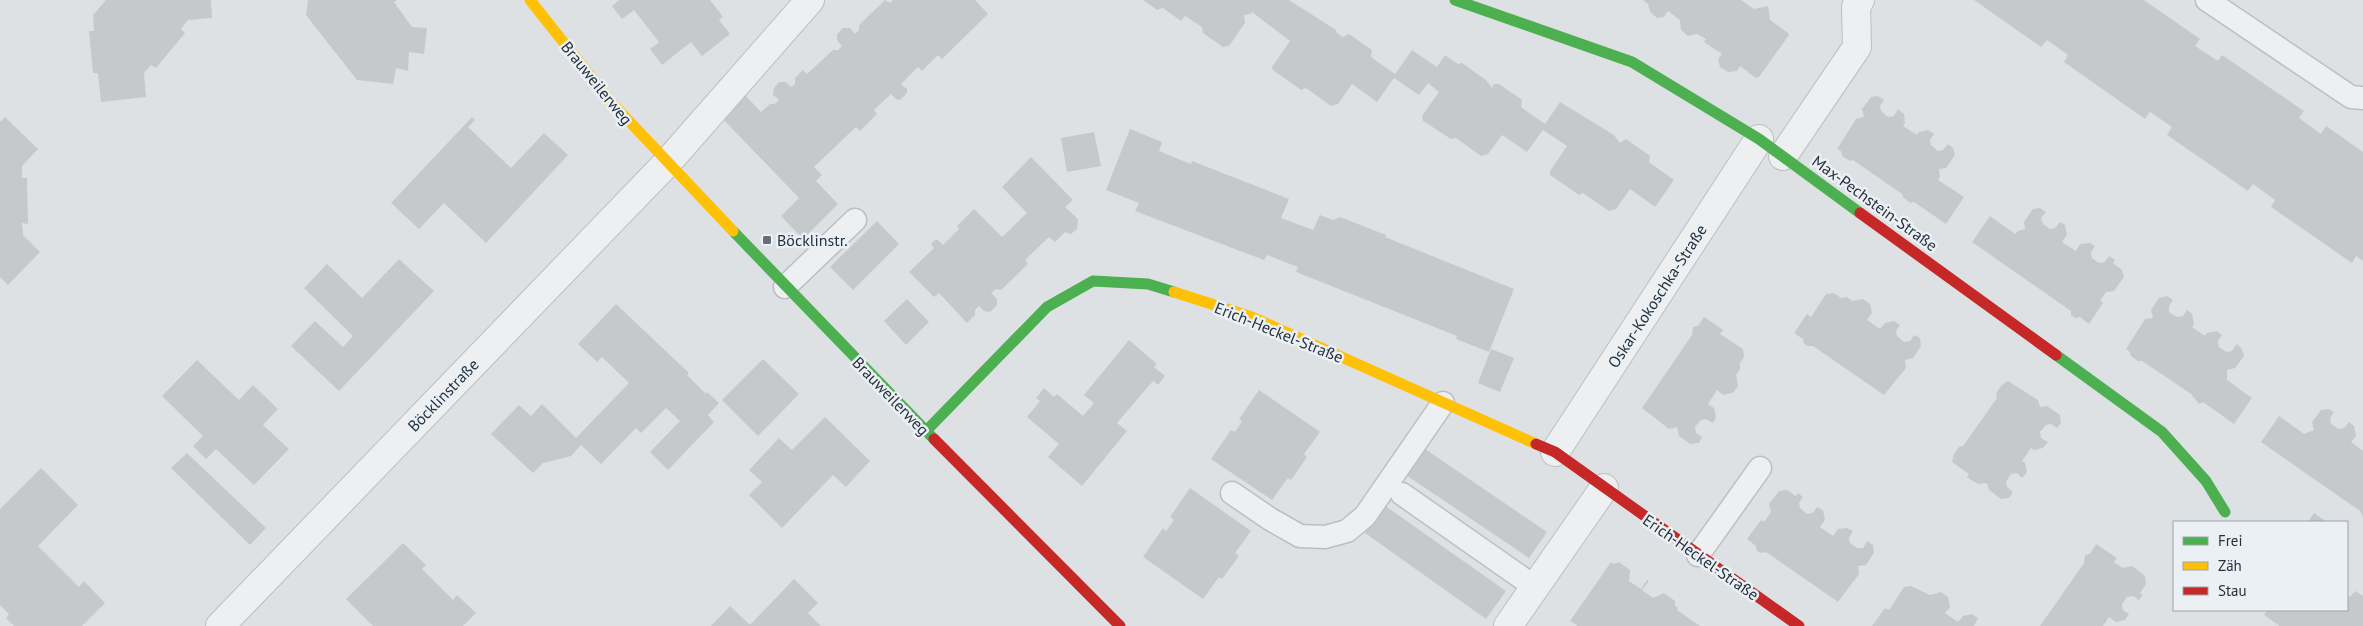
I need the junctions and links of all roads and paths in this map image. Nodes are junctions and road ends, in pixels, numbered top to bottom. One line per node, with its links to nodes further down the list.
1 (530, 0): 9 (street, Brauweilerweg)
2 (810, 0): 9 (street)
3 (1455, 0): 7 (street, Max-Pechstein-Straße)
4 (1860, 0): 8 (street)
5 (2207, 0): 6 (lane)
6 (2363, 98)
7 (1759, 139): 8 (street, Max-Pechstein-Straße); 14 (street, Oskar-Kokoschka-Straße)
8 (1783, 156): 19 (street, Max-Pechstein-Straße)
9 (667, 163): 11 (street, Brauweilerweg); 22 (street, Böcklinstraße)
10 (855, 220): 11 (lane)
11 (785, 287): 13 (street, Brauweilerweg)
12 (1443, 402): 13 (street, Erich-Heckel-Straße); 14 (street, Erich-Heckel-Straße); 17 (lane)
13 (926, 432): 23 (street, Brauweilerweg)
14 (1555, 452): 16 (street, Erich-Heckel-Straße)
15 (1760, 468): 20 (lane)
16 (1604, 488): 20 (street, Erich-Heckel-Straße); 21 (street)
17 (1232, 493)
18 (1402, 494): 21 (lane)
19 (2224, 512)
20 (1698, 554): 25 (street, Erich-Heckel-Straße)
21 (1536, 587): 24 (street)
22 (220, 626)
23 (1120, 626)
24 (1508, 626)
25 (1799, 626)

